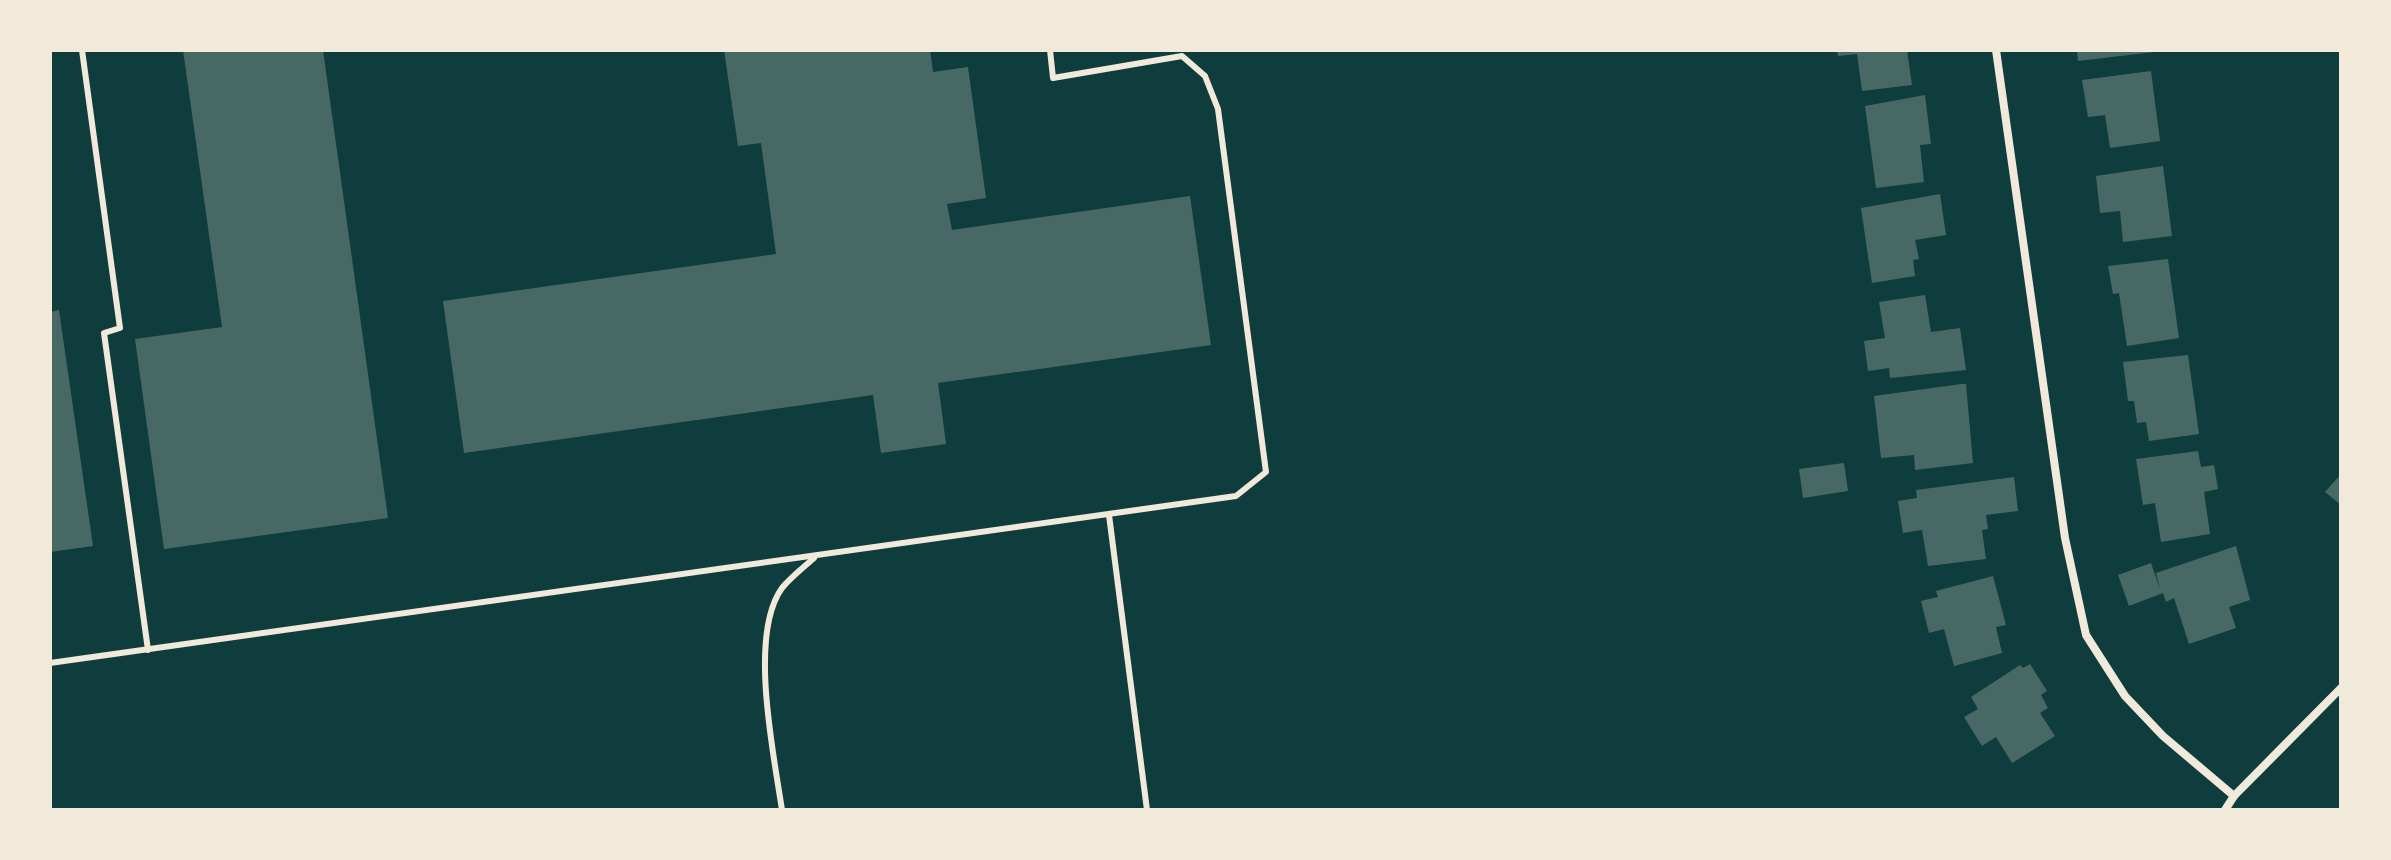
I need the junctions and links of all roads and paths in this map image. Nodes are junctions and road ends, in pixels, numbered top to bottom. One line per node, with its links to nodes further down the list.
1 (82, 50): 7 (lane)
2 (1050, 50): 4 (lane)
3 (1996, 50): 10 (street)
4 (1182, 53): 5 (lane)
5 (1109, 515): 6 (lane); 12 (lane)
6 (814, 558): 7 (lane); 11 (lane)
7 (148, 650): 8 (lane)
8 (50, 663)
9 (2341, 688): 10 (street)
10 (2234, 796): 13 (street)
11 (782, 810)
12 (1147, 810)
13 (2225, 810)

